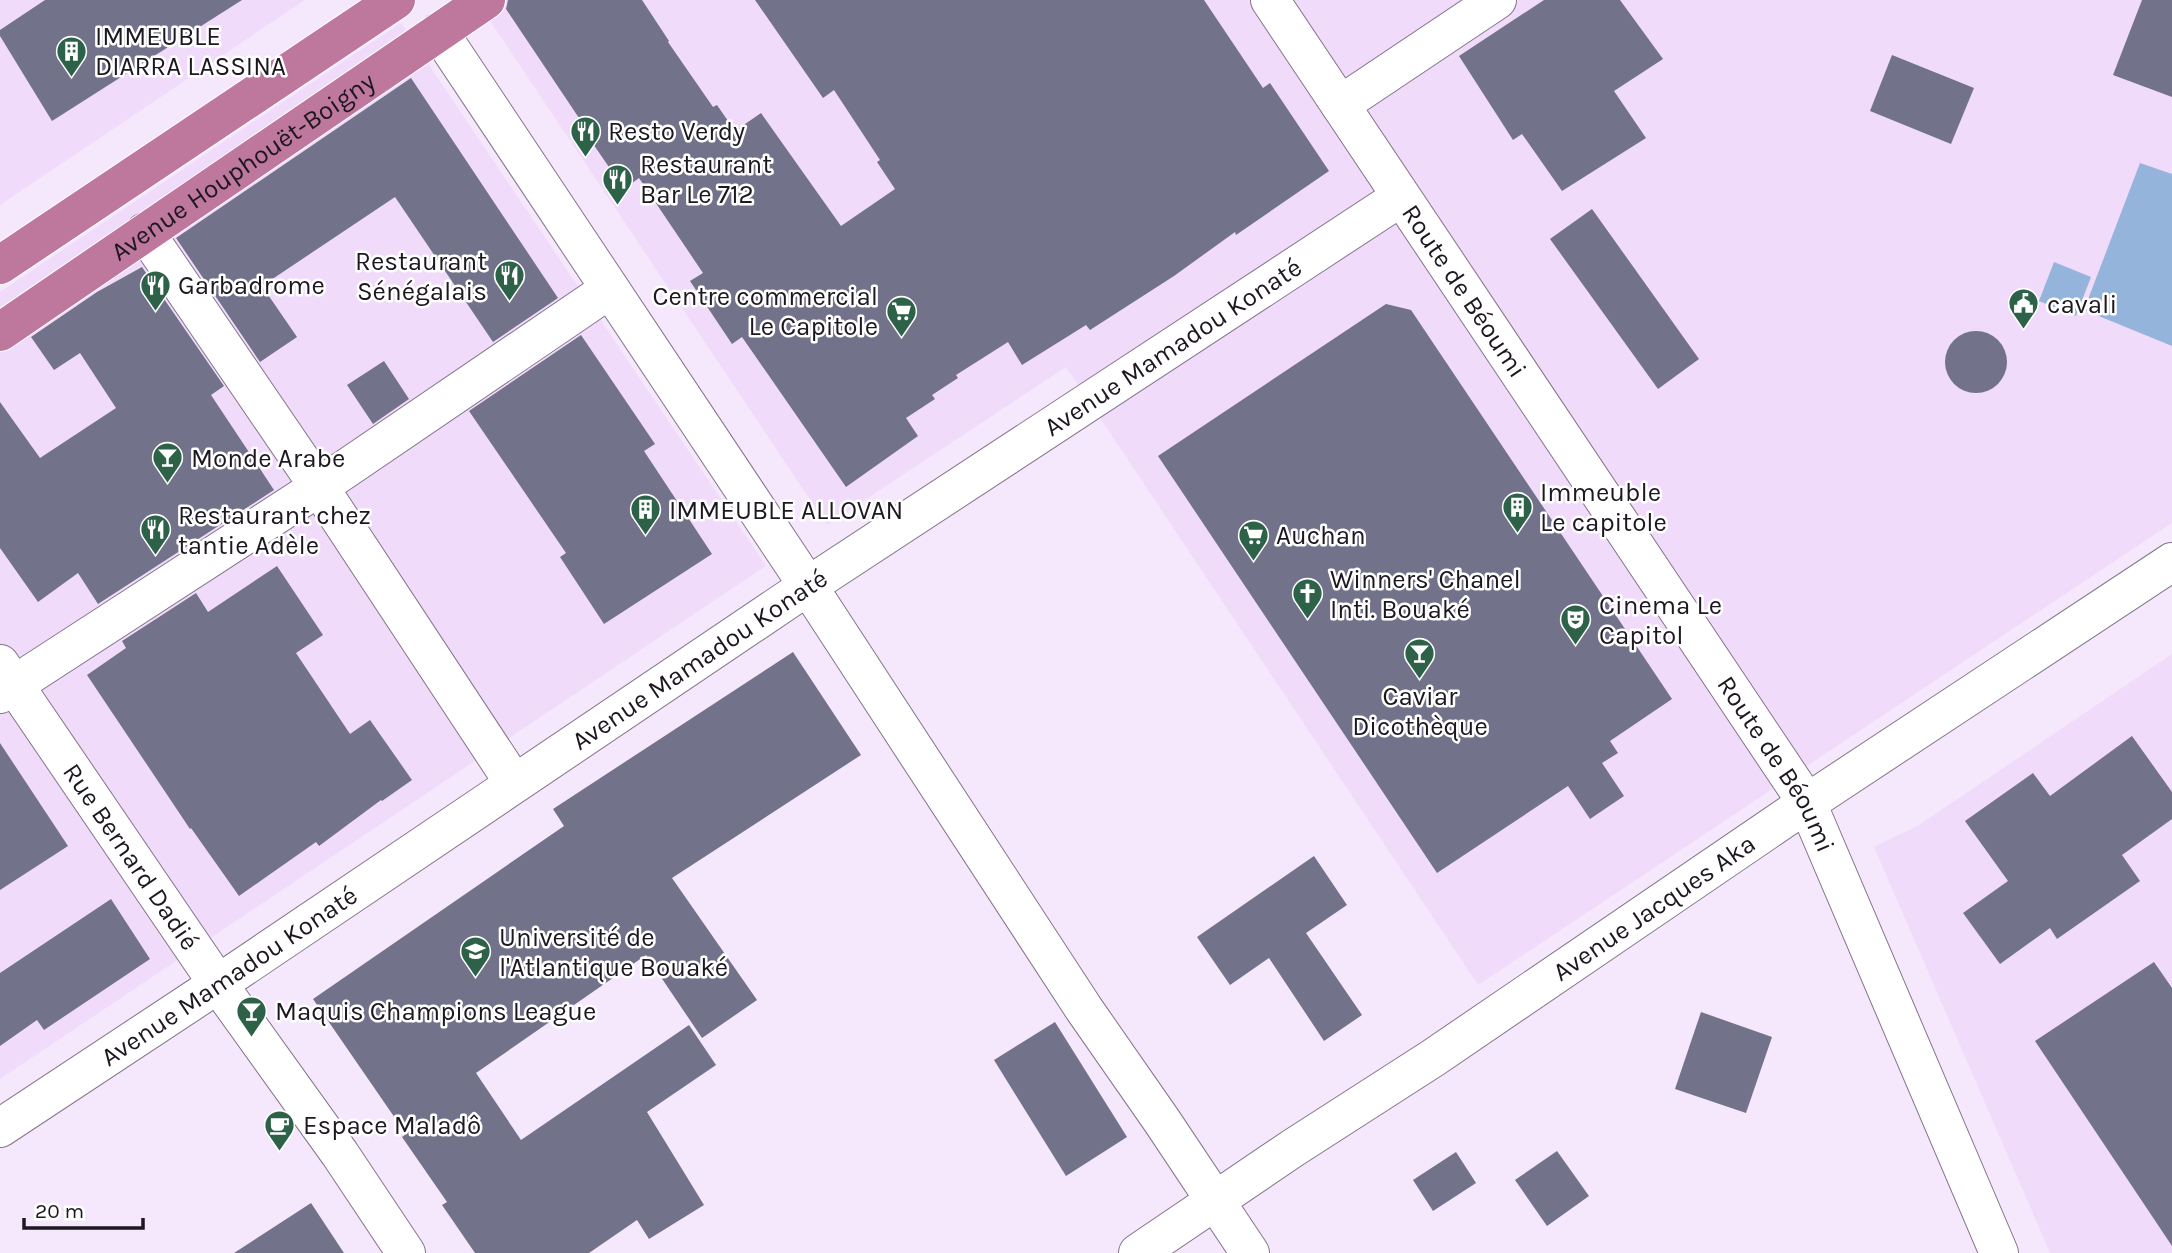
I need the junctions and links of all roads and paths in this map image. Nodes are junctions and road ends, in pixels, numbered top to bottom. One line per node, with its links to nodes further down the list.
1 (396, 0): 9 (highway, Avenue Houphouët-Boigny)
2 (486, 0): 5 (highway, Avenue Houphouët-Boigny)
3 (1270, 0): 6 (street, Route de Béoumi)
4 (1497, 0): 6 (street)
5 (439, 32): 8 (highway, Avenue Houphouët-Boigny); 10 (street)
6 (1340, 105): 7 (street, Route de Béoumi)
7 (1401, 197): 14 (street, Avenue Mamadou Konaté); 17 (street, Route de Béoumi)
8 (145, 232): 11 (highway, Avenue Houphouët-Boigny); 12 (street)
9 (0, 265)
10 (610, 289): 12 (street); 14 (street)
11 (0, 332)
12 (319, 487): 15 (street); 16 (street)
13 (2172, 562): 17 (street, Avenue Jacques Aka)
14 (808, 586): 16 (street, Avenue Mamadou Konaté); 20 (street)
15 (5, 681): 18 (street, Rue Bernard Dadié)
16 (514, 783): 18 (street, Avenue Mamadou Konaté)
17 (1807, 803): 20 (street, Avenue Jacques Aka); 24 (street, Route de Béoumi)
18 (218, 984): 19 (street, Avenue Mamadou Konaté); 21 (street, Rue Bernard Dadié)
19 (0, 1128)
20 (1215, 1202): 22 (street, Avenue Jacques Aka); 23 (street)
21 (406, 1253)
22 (1138, 1253)
23 (1250, 1253)
24 (1999, 1253)

